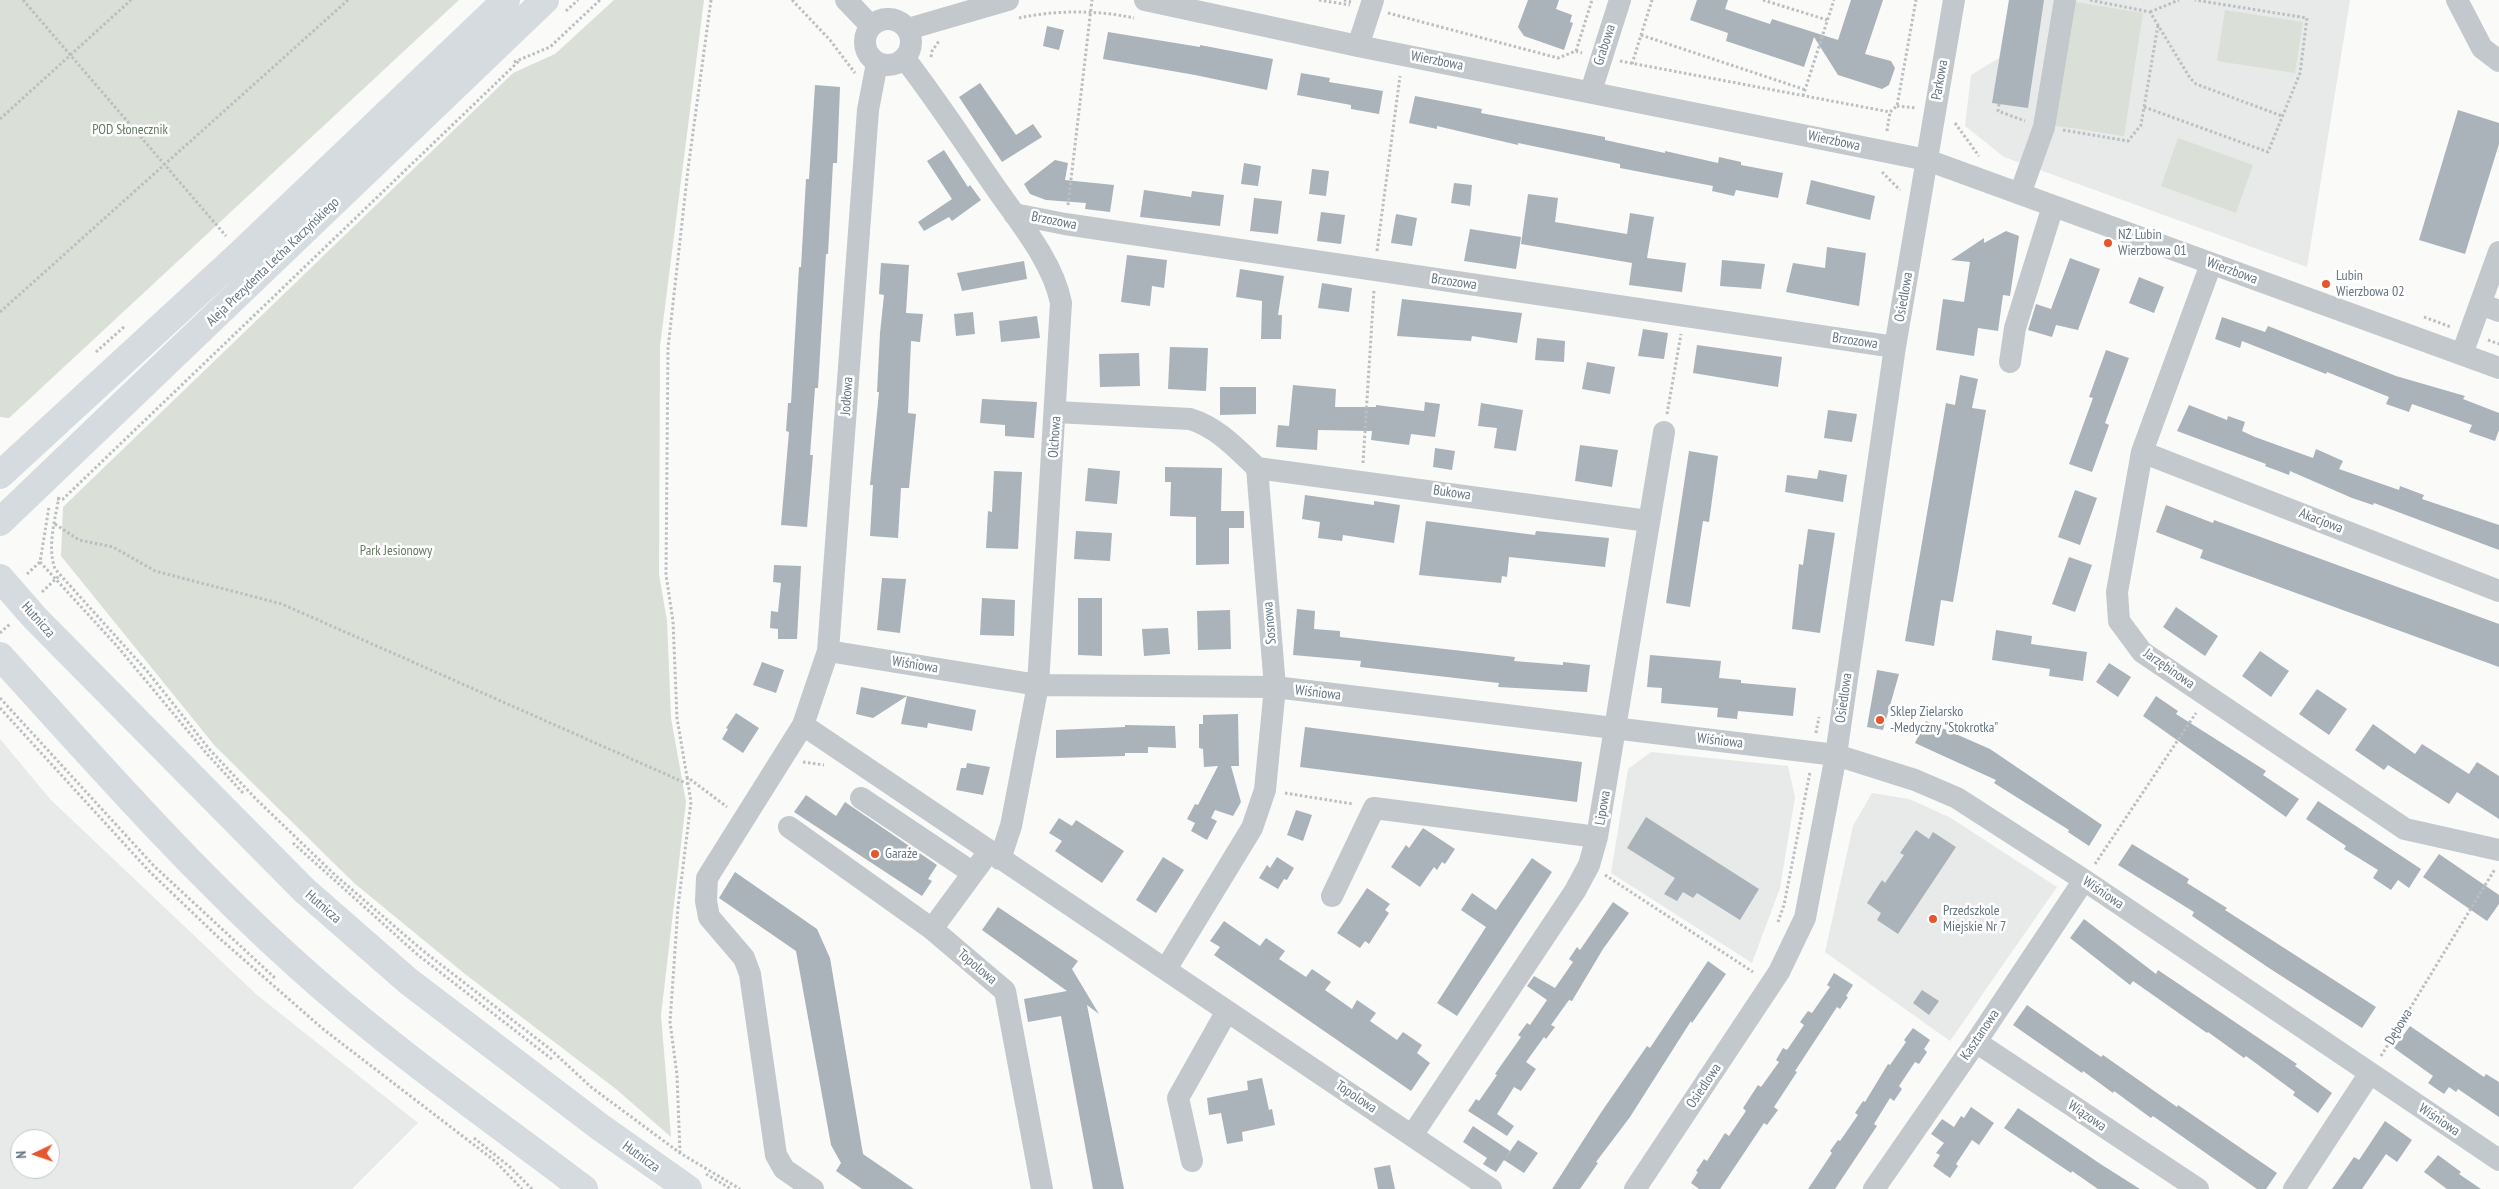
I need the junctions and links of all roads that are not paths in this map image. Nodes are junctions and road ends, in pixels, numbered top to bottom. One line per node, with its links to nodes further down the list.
1 (506, 0): 33 (main road, Aleja Prezydenta Lecha Kaczyńskiego)
2 (545, 0): 35 (main road, Aleja Prezydenta Lecha Kaczyńskiego)
3 (846, 0): 11 (street)
4 (1620, 0): 17 (street, Grabowa)
5 (1954, 0): 18 (street, Parkowa)
6 (2064, 0): 19 (street)
7 (2457, 0): 15 (street)
8 (1372, 4): 13 (street)
9 (1012, 9): 12 (street)
10 (1144, 10): 13 (street, Wierzbowa)
11 (870, 26): 12 (street); 16 (street)
12 (908, 29): 14 (street)
13 (1358, 46): 17 (street, Wierzbowa)
14 (904, 59): 16 (street); 21 (street, Olchowa)
15 (2499, 61)
16 (877, 63): 38 (street, Jodłowa)
17 (1591, 91): 18 (street, Wierzbowa)
18 (1927, 160): 19 (street, Wierzbowa); 26 (street, Osiedlowa)
19 (2020, 194): 20 (street, Wierzbowa)
20 (2053, 206): 23 (street, Wierzbowa); 27 (street)
21 (1014, 214): 26 (street, Brzozowa); 29 (street, Olchowa)
22 (2497, 263): 24 (street)
23 (2211, 264): 25 (street, Wierzbowa); 31 (street, Jarzębinowa)
24 (2490, 308): 25 (street)
25 (2466, 344): 28 (street, Wierzbowa)
26 (1895, 347): 44 (street, Osiedlowa)
27 (2010, 362)
28 (2499, 368)
29 (1056, 412): 32 (street); 40 (street, Olchowa)
30 (1664, 432): 34 (street, Lipowa)
31 (2142, 452): 37 (street, Akacjowa); 48 (street, Jarzębinowa)
32 (1257, 468): 34 (street, Bukowa); 41 (street, Sosnowa)
33 (0, 475)
34 (1648, 521): 43 (street, Lipowa)
35 (0, 522)
36 (5, 584): 63 (main road, Hutnicza)
37 (2499, 591)
38 (828, 652): 40 (street, Wiśniowa); 42 (street, Jodłowa)
39 (0, 656): 62 (main road)
40 (1038, 685): 41 (street, Wiśniowa); 49 (street, Olchowa)
41 (1275, 687): 43 (street, Wiśniowa); 54 (street, Sosnowa)
42 (803, 725): 49 (street, Topolowa); 64 (street, Jodłowa)
43 (1616, 729): 44 (street, Wiśniowa); 47 (street, Lipowa)
44 (1836, 755): 51 (street, Wiśniowa); 66 (street, Osiedlowa)
45 (861, 798): 50 (street)
46 (789, 827): 53 (street, Topolowa)
47 (1598, 837): 52 (street); 58 (street, Lipowa)
48 (2499, 850)
49 (994, 855): 50 (street); 54 (street, Topolowa)
50 (973, 873): 53 (street)
51 (2084, 880): 56 (street, Kasztanowa); 57 (street, Wiśniowa)
52 (1332, 896)
53 (932, 929): 65 (street, Topolowa)
54 (1166, 969): 55 (street, Topolowa)
55 (1227, 1011): 58 (street, Topolowa); 60 (street)
56 (1976, 1042): 67 (street, Kasztanowa); 68 (street, Wiązowa)
57 (2370, 1074): 59 (street, Wiśniowa); 69 (street)
58 (1413, 1134): 61 (street, Topolowa)
59 (2499, 1160)
60 (1192, 1161)
61 (1485, 1187)
62 (584, 1189)
63 (688, 1189)
64 (812, 1189)
65 (1042, 1189)
66 (1635, 1189)
67 (1874, 1189)
68 (2198, 1189)
69 (2294, 1189)

